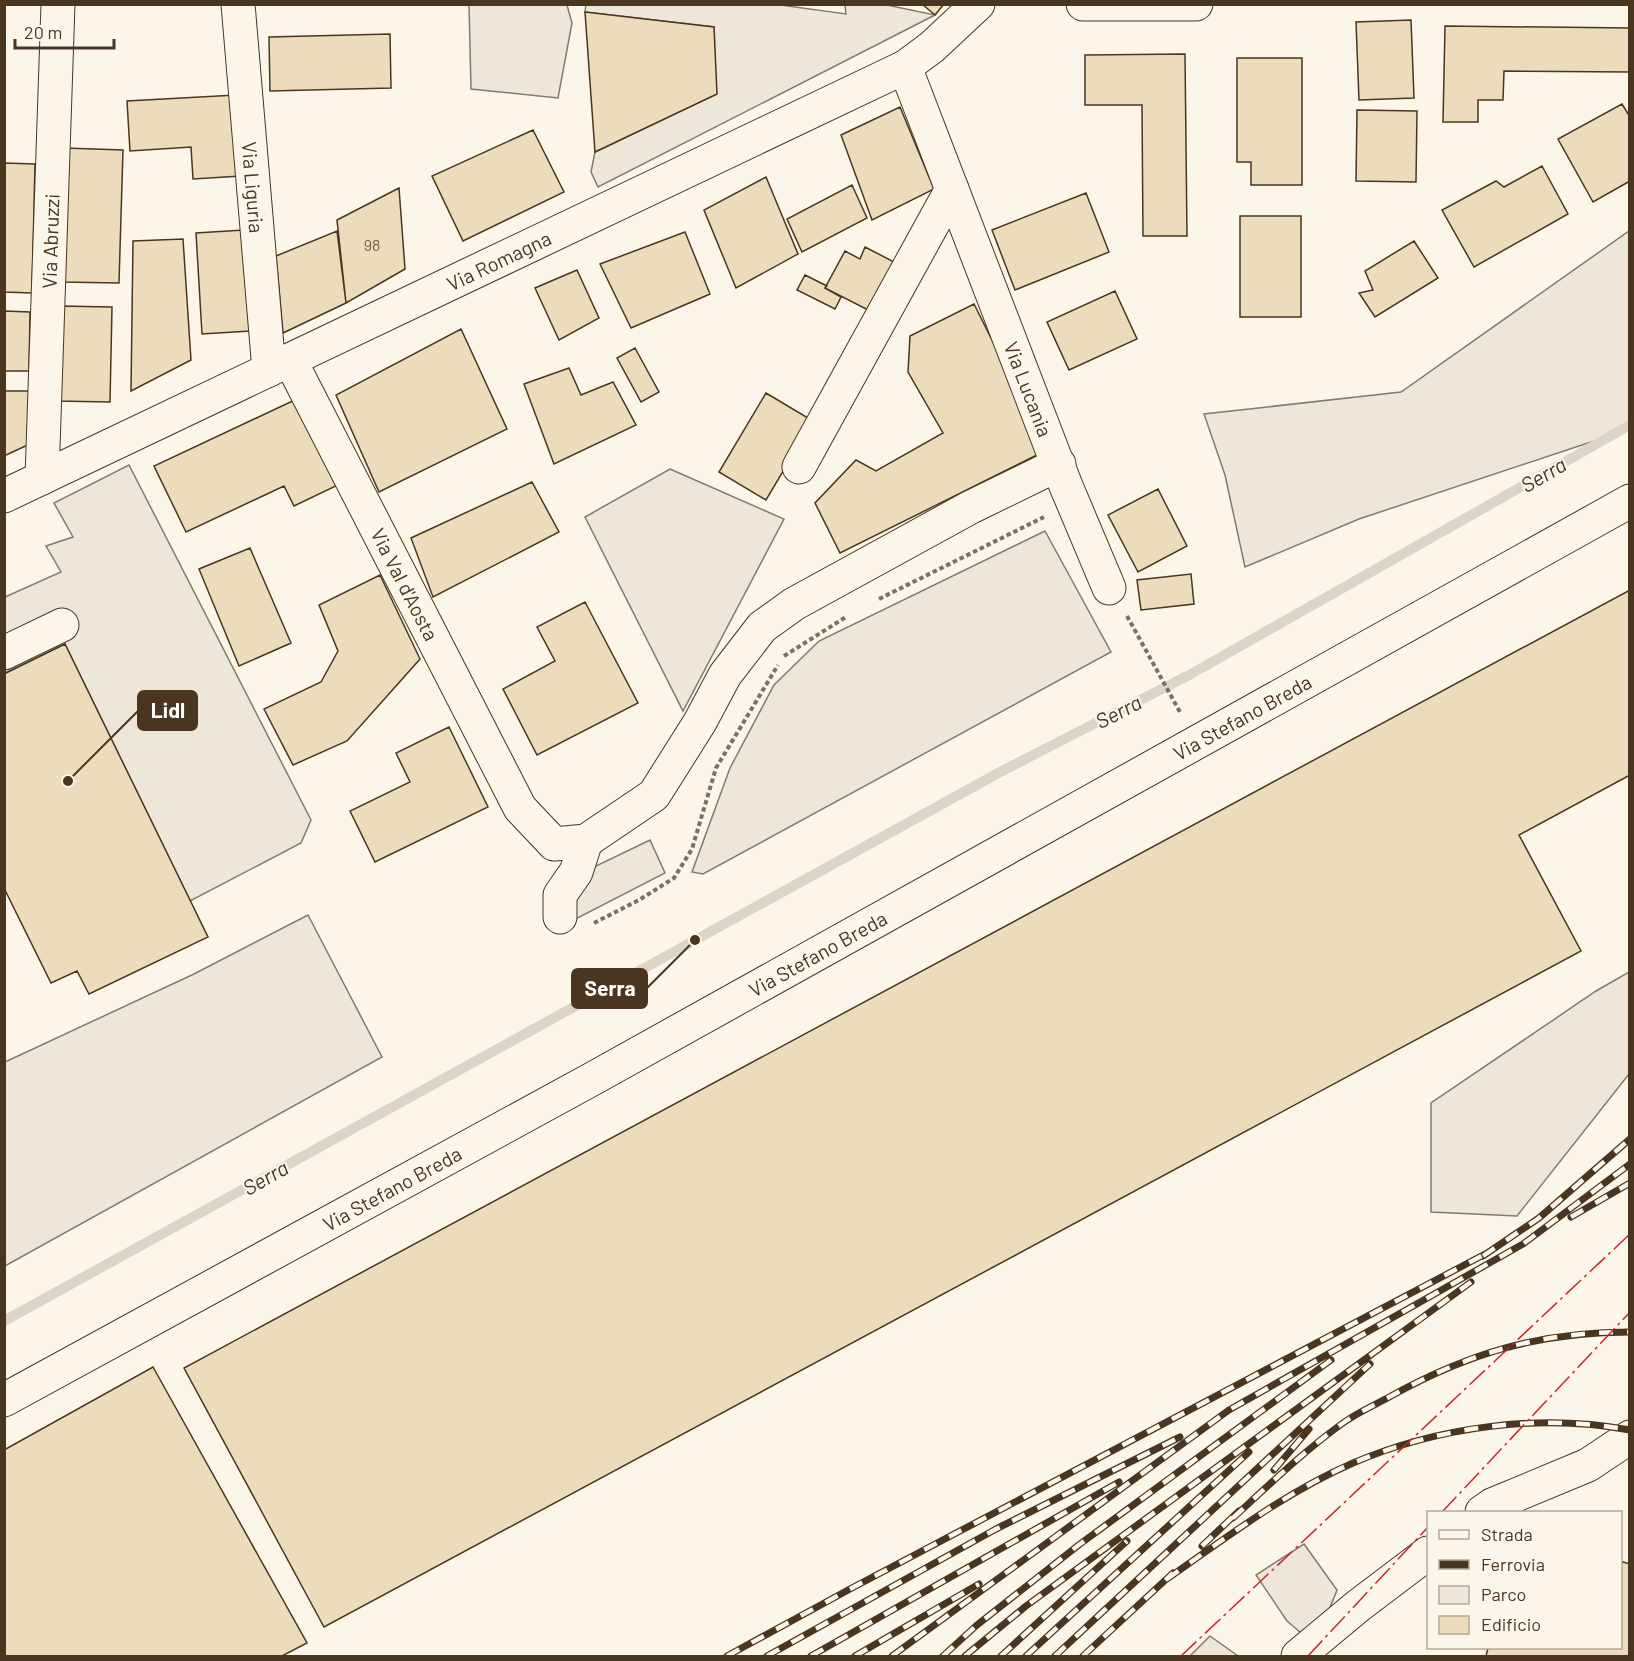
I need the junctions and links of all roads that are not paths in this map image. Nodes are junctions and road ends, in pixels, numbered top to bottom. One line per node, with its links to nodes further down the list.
1 (58, 4): 11 (street, Via Abruzzi)
2 (238, 4): 8 (street, Via Liguria)
3 (978, 4): 6 (street, Via Romagna)
4 (1083, 4): 5 (street)
5 (1196, 4)
6 (905, 67): 7 (street, Via Lucania); 8 (street, Via Romagna)
7 (952, 189): 9 (street, Via Lucania); 10 (street)
8 (279, 365): 11 (street, Via Romagna); 17 (street, Via Val d'Aosta)
9 (1059, 464): 14 (street, Via Lucania); 17 (street)
10 (799, 467)
11 (42, 478): 12 (street, Via Romagna)
12 (4, 496)
13 (1629, 501): 19 (street, Via Stefano Breda)
14 (1109, 588)
15 (62, 625): 16 (street)
16 (4, 653)
17 (586, 841): 18 (street)
18 (575, 921)
19 (4, 1400)
20 (1629, 1437): 21 (street)
21 (1483, 1511)
22 (1427, 1554): 23 (street)
23 (1298, 1656)

